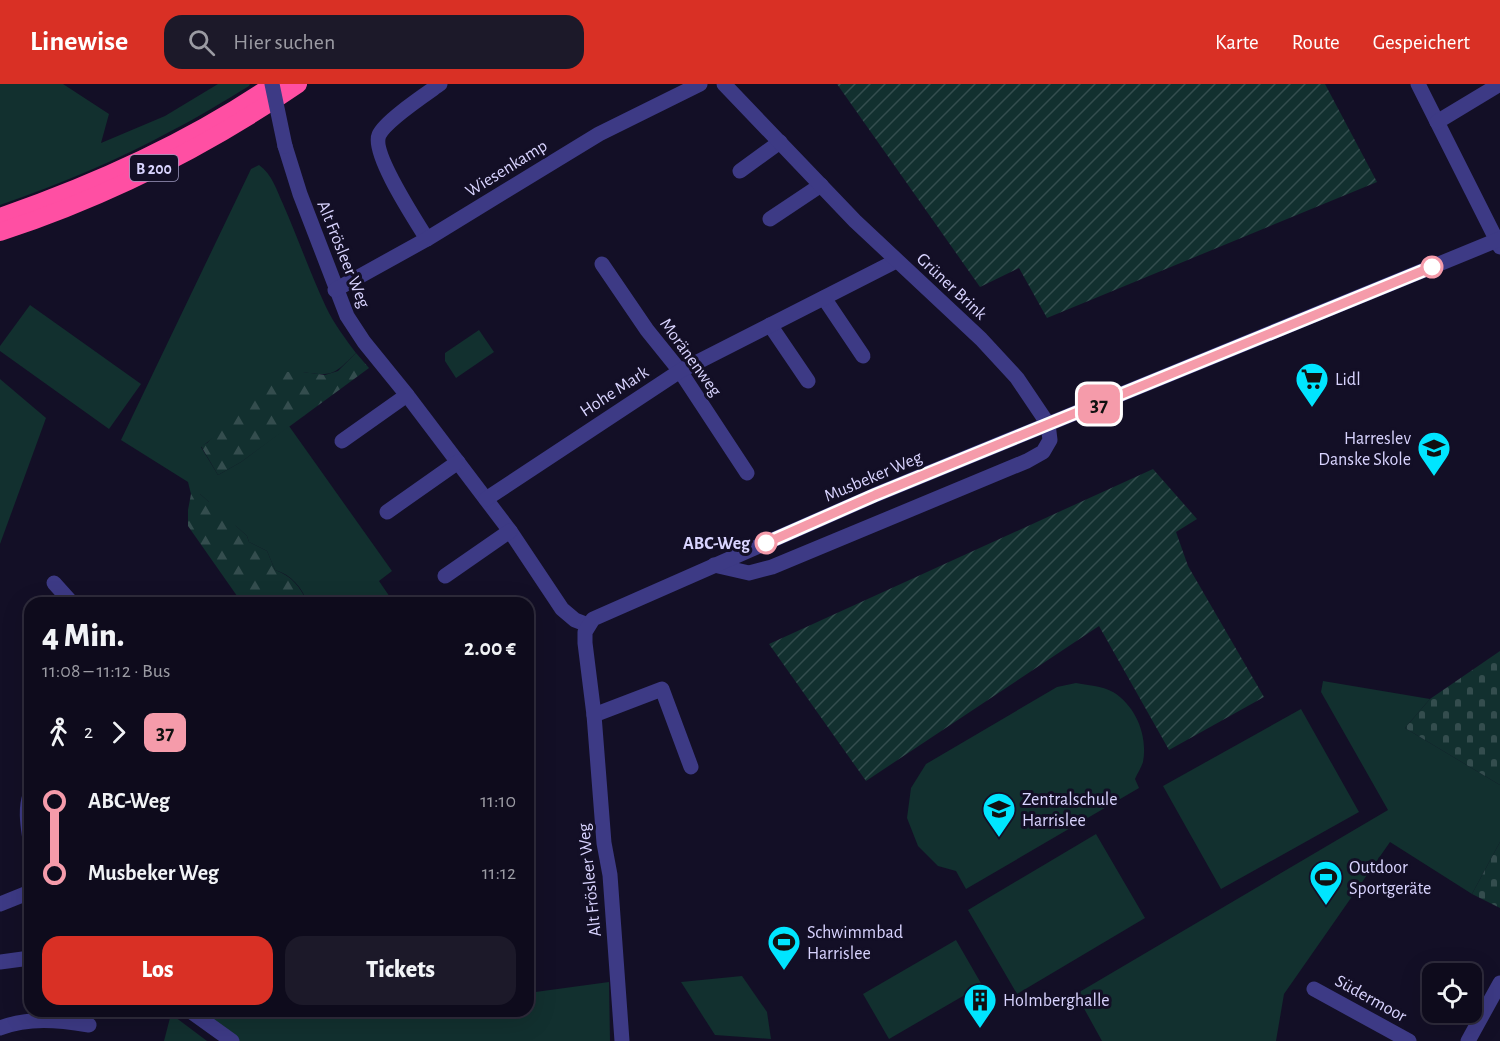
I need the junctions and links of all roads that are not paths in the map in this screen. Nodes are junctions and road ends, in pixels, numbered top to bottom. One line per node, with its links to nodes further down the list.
1 (273, 84): 12 (highway, B 200); 19 (street, Alt Frösleer Weg, bridge)
2 (298, 84): 14 (highway, B 200)
3 (440, 84): 15 (street)
4 (700, 84): 15 (street, Wiesenkamp)
5 (724, 84): 9 (street, Grüner Brink)
6 (1418, 84): 8 (street)
7 (1500, 84): 8 (street)
8 (1437, 122): 16 (street)
9 (780, 142): 10 (street); 11 (street, Grüner Brink)
10 (740, 171)
11 (821, 185): 13 (street); 17 (street, Grüner Brink)
12 (0, 217)
13 (770, 219)
14 (0, 232)
15 (427, 239): 19 (street, Wiesenkamp)
16 (1499, 242): 26 (street, Musbeker Weg)
17 (896, 261): 20 (street, Hohe Mark); 26 (street, Grüner Brink)
18 (602, 264): 23 (street, Moränenweg)
19 (335, 290): 25 (street, Alt Frösleer Weg)
20 (824, 298): 21 (street, Hohe Mark); 22 (street)
21 (770, 326): 23 (street, Hohe Mark); 24 (street)
22 (863, 356)
23 (680, 371): 29 (street, Moränenweg); 30 (street, Hohe Mark)
24 (808, 381)
25 (407, 395): 27 (street); 28 (street, Alt Frösleer Weg)
26 (1048, 424): 33 (street, Musbeker Weg); 33 (street)
27 (342, 441)
28 (458, 462): 30 (street, Alt Frösleer Weg); 31 (street)
29 (747, 473)
30 (486, 499): 32 (street, Alt Frösleer Weg)
31 (387, 512)
32 (510, 531): 34 (street); 37 (street, Alt Frösleer Weg)
33 (714, 565): 37 (street, Musbeker Weg)
34 (445, 576)
35 (54, 583): 36 (street)
36 (67, 597)
37 (588, 625): 38 (street, Alt Frösleer Weg)
38 (594, 715): 39 (street); 50 (street, Alt Frösleer Weg)
39 (691, 767)
40 (24, 894): 41 (street)
41 (0, 904)
42 (24, 959): 43 (street)
43 (0, 962)
44 (1500, 983): 52 (street)
45 (1314, 989): 51 (street, Südermoor)
46 (198, 1017): 49 (street)
47 (89, 1025): 48 (street)
48 (0, 1028)
49 (232, 1041)
50 (622, 1041)
51 (1409, 1041)
52 (1468, 1041)

